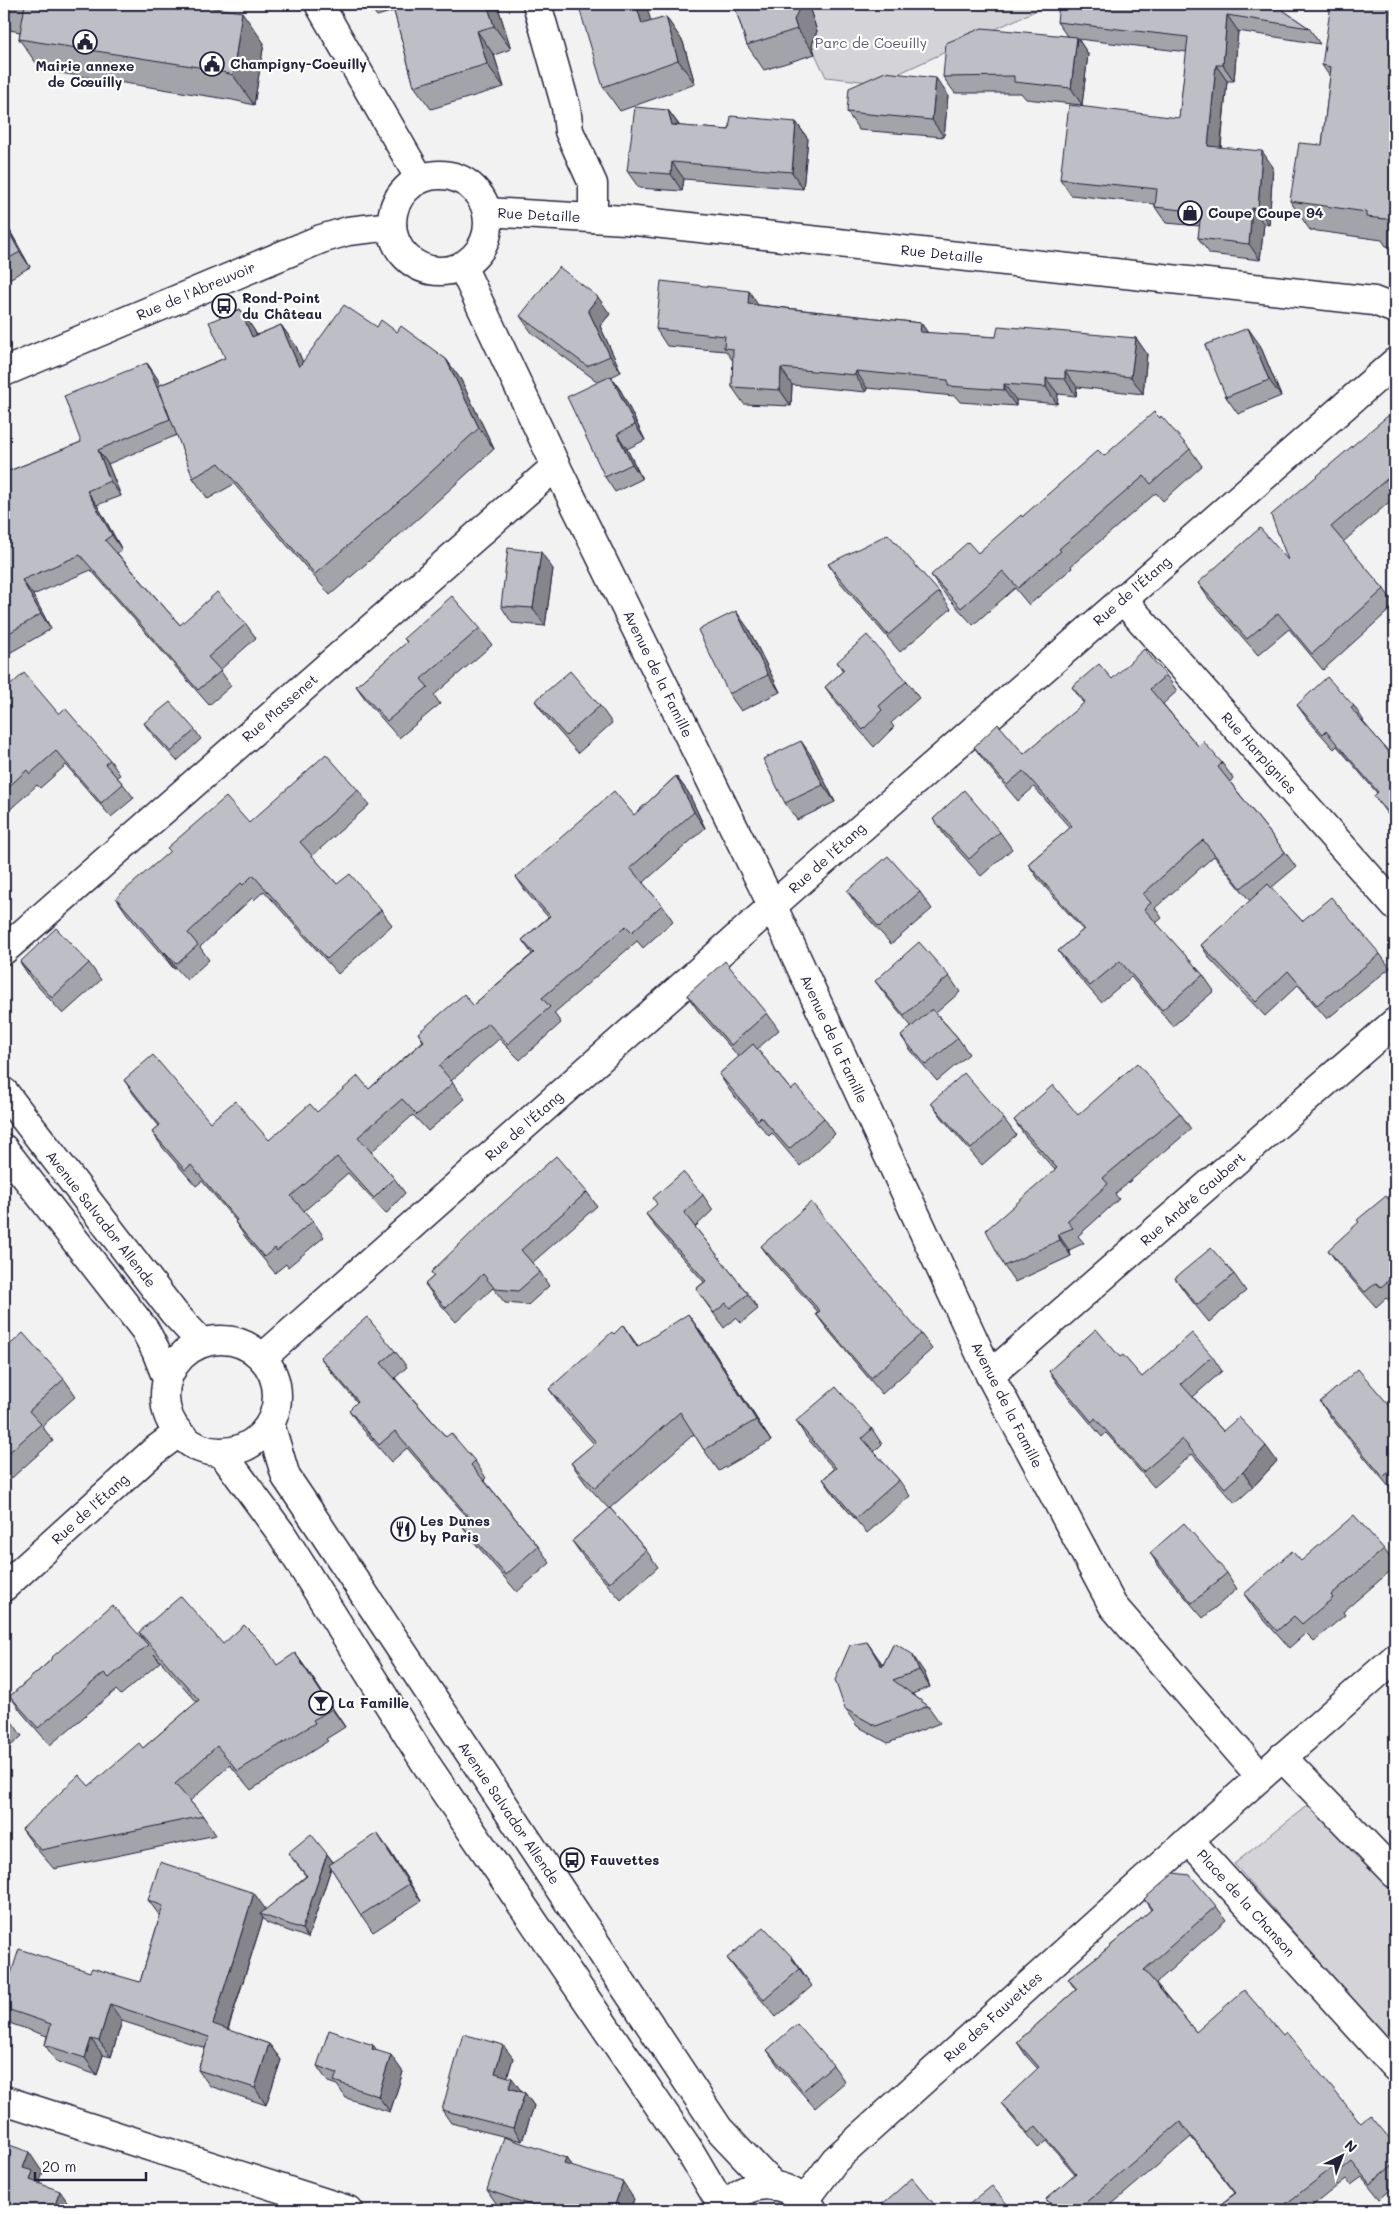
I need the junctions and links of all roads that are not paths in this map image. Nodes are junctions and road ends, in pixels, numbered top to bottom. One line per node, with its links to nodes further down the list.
1 (319, 4): 3 (street)
2 (537, 4): 5 (street)
3 (420, 179): 4 (street); 6 (street)
4 (487, 212): 5 (street, Rue Detaille); 7 (street)
5 (593, 218): 8 (street, Rue Detaille)
6 (392, 226): 7 (street); 10 (street, Rue de l'Abreuvoir)
7 (462, 266): 11 (street, Avenue de la Famille)
8 (1395, 309)
9 (1395, 362): 12 (street, Rue de l'Étang)
10 (4, 372)
11 (556, 466): 14 (street, Avenue de la Famille); 15 (street, Rue Massenet)
12 (1122, 599): 13 (street, Rue Harpignies); 14 (street, Rue de l'Étang)
13 (1395, 906)
14 (773, 907): 20 (street, Rue de l'Étang); 21 (street, Avenue de la Famille)
15 (4, 950)
16 (1395, 1022): 21 (street, Rue André Gaubert)
17 (4, 1092): 19 (street, Avenue Salvador Allende)
18 (4, 1149): 22 (street)
19 (202, 1343): 20 (street); 22 (street)
20 (262, 1358): 23 (street)
21 (990, 1375): 29 (street, Avenue de la Famille)
22 (167, 1379): 24 (street)
23 (270, 1424): 25 (street); 34 (street, Avenue Salvador Allende)
24 (178, 1434): 25 (street); 26 (street, Rue de l'Étang)
25 (222, 1452): 36 (street)
26 (4, 1587)
27 (1395, 1658): 28 (street)
28 (1282, 1757): 29 (street, Place de la Chanson); 31 (street)
29 (1260, 1776): 30 (street, Place de la Chanson)
30 (1189, 1840): 32 (street, Place de la Chanson); 35 (street, Rue des Fauvettes)
31 (1395, 1874)
32 (1395, 2067)
33 (4, 2100): 37 (street)
34 (773, 2186): 35 (street); 36 (street)
35 (809, 2205)
36 (724, 2209)
37 (348, 2210)

